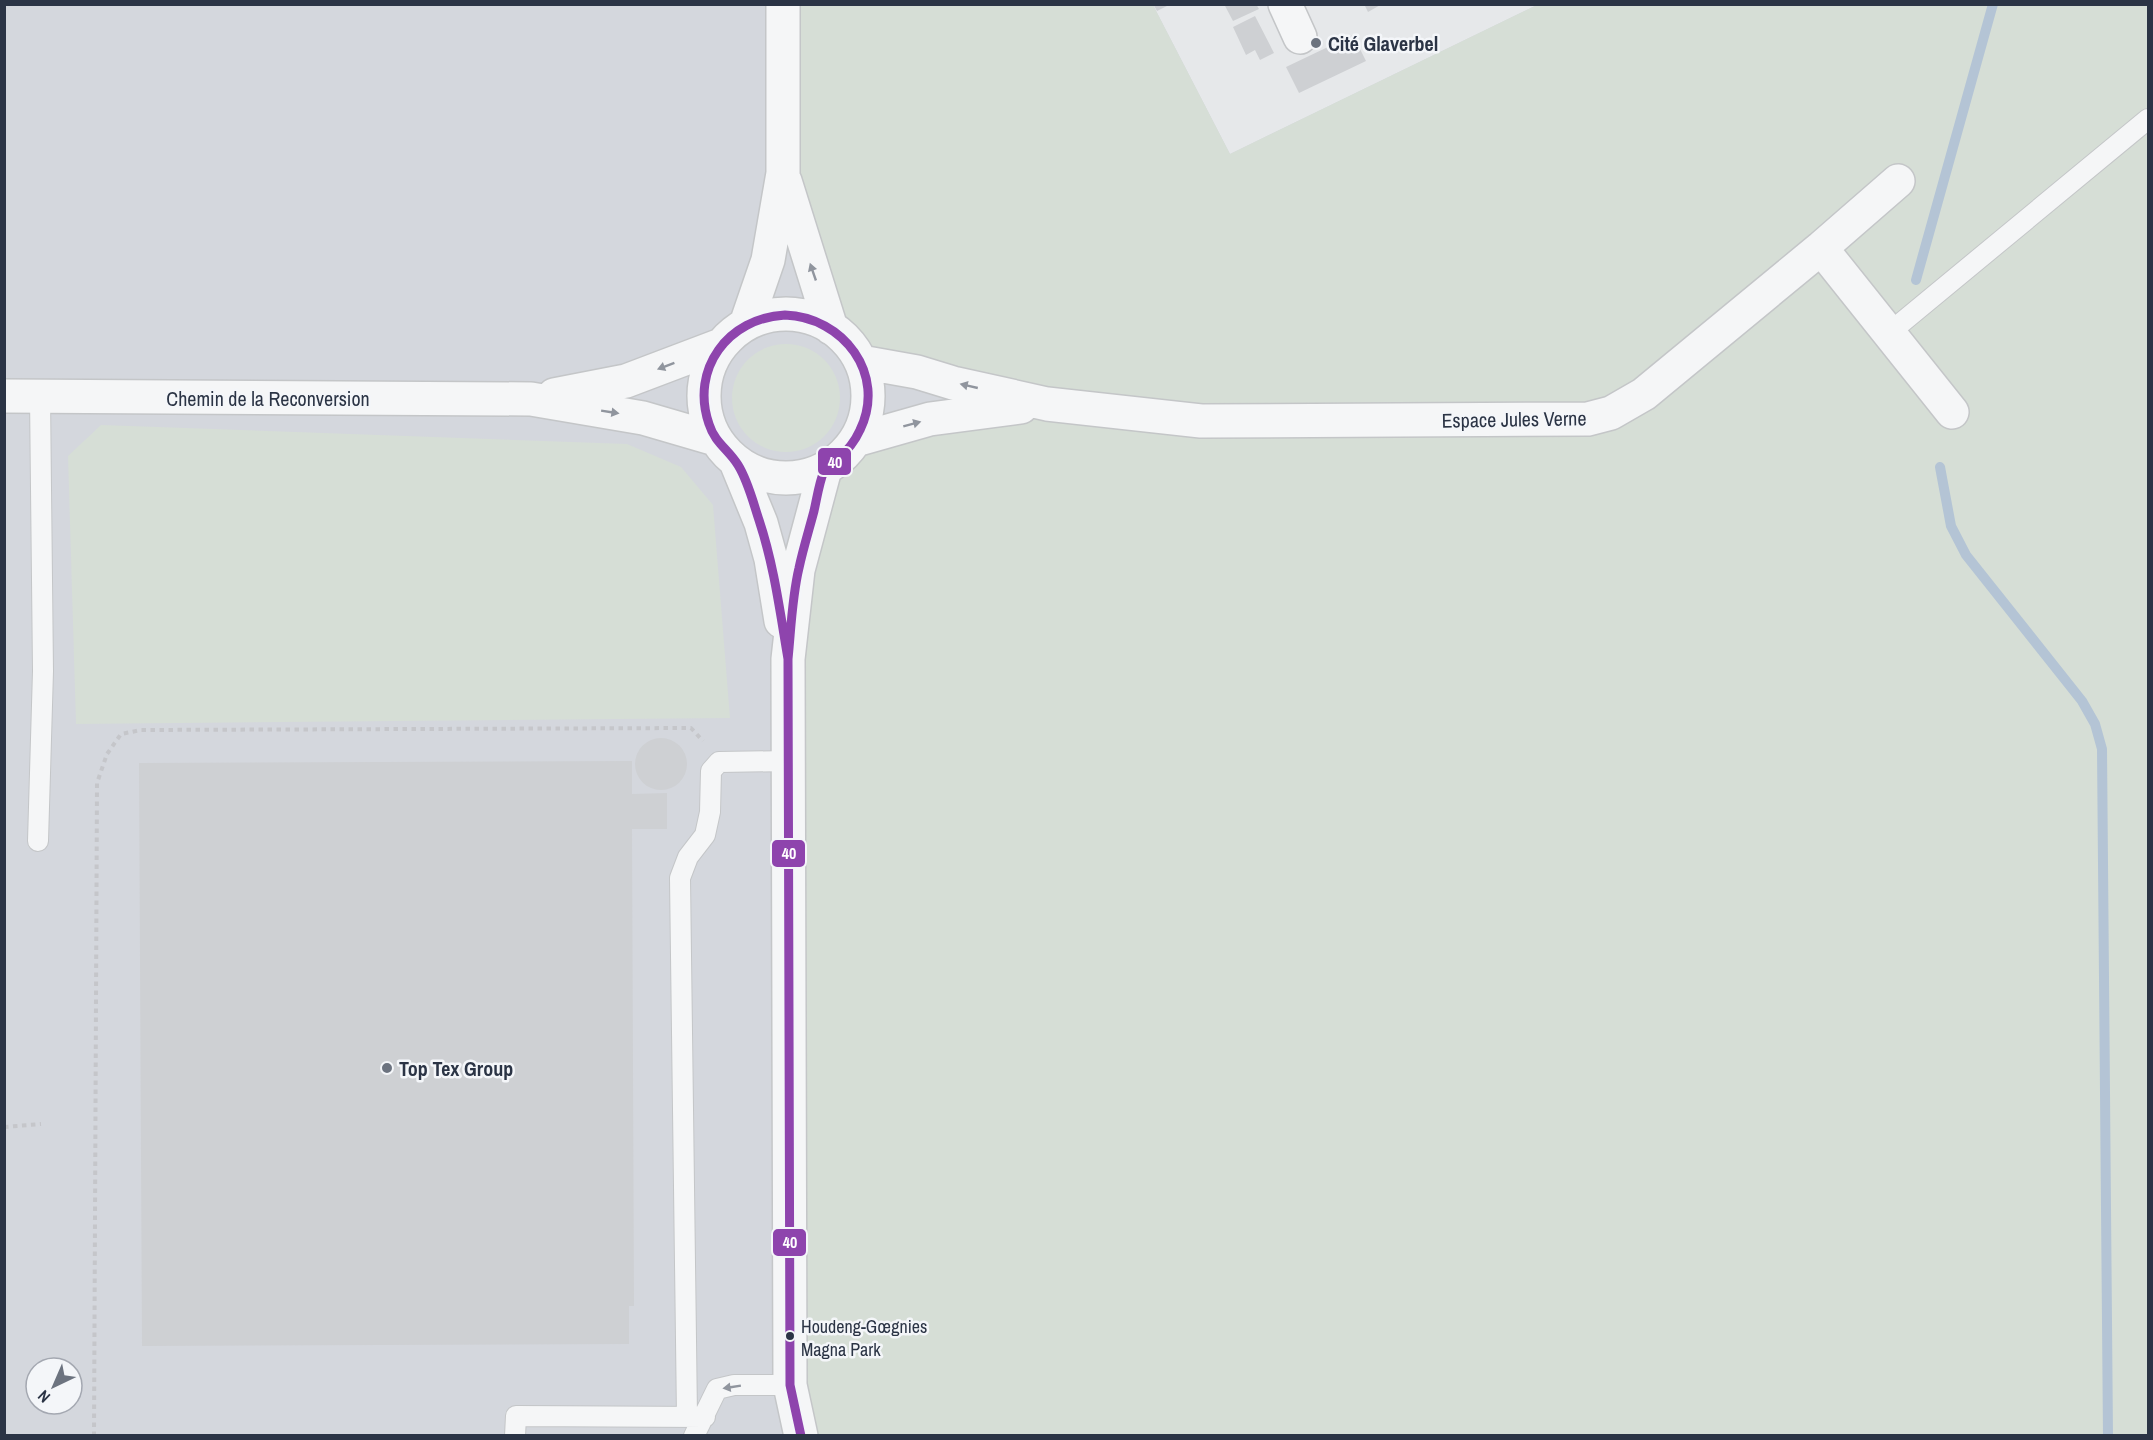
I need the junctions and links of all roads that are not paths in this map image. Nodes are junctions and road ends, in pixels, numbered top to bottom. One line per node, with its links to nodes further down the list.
1 (783, 4): 5 (street)
2 (1286, 4): 3 (street)
3 (1300, 37)
4 (2148, 119): 10 (lane)
5 (783, 173): 8 (street); 9 (street, one-way to 5)
6 (1898, 181): 7 (street, Espace Jules Verne)
7 (1821, 248): 10 (street); 16 (street, Espace Jules Verne)
8 (746, 324): 9 (street); 11 (street)
9 (831, 328): 12 (street)
10 (1889, 333): 17 (street)
11 (721, 345): 15 (street, one-way to 15); 19 (street)
12 (861, 362): 16 (street, one-way to 12); 18 (street)
13 (4, 396): 14 (street, Chemin de la Reconversion)
14 (40, 396): 15 (street, Chemin de la Reconversion); 23 (lane)
15 (531, 399): 19 (street, one-way to 19)
16 (1047, 404): 18 (street, one-way to 16)
17 (1952, 412)
18 (856, 440): 20 (street)
19 (726, 451): 20 (street); 21 (street)
20 (825, 469): 21 (street)
21 (788, 659): 22 (street)
22 (788, 761): 24 (street); 25 (lane)
23 (38, 842)
24 (790, 1385): 25 (lane, one-way to 25); 28 (street); 29 (street)
25 (696, 1417): 26 (lane); 27 (lane)
26 (515, 1436)
27 (694, 1436)
28 (778, 1436)
29 (801, 1436)

